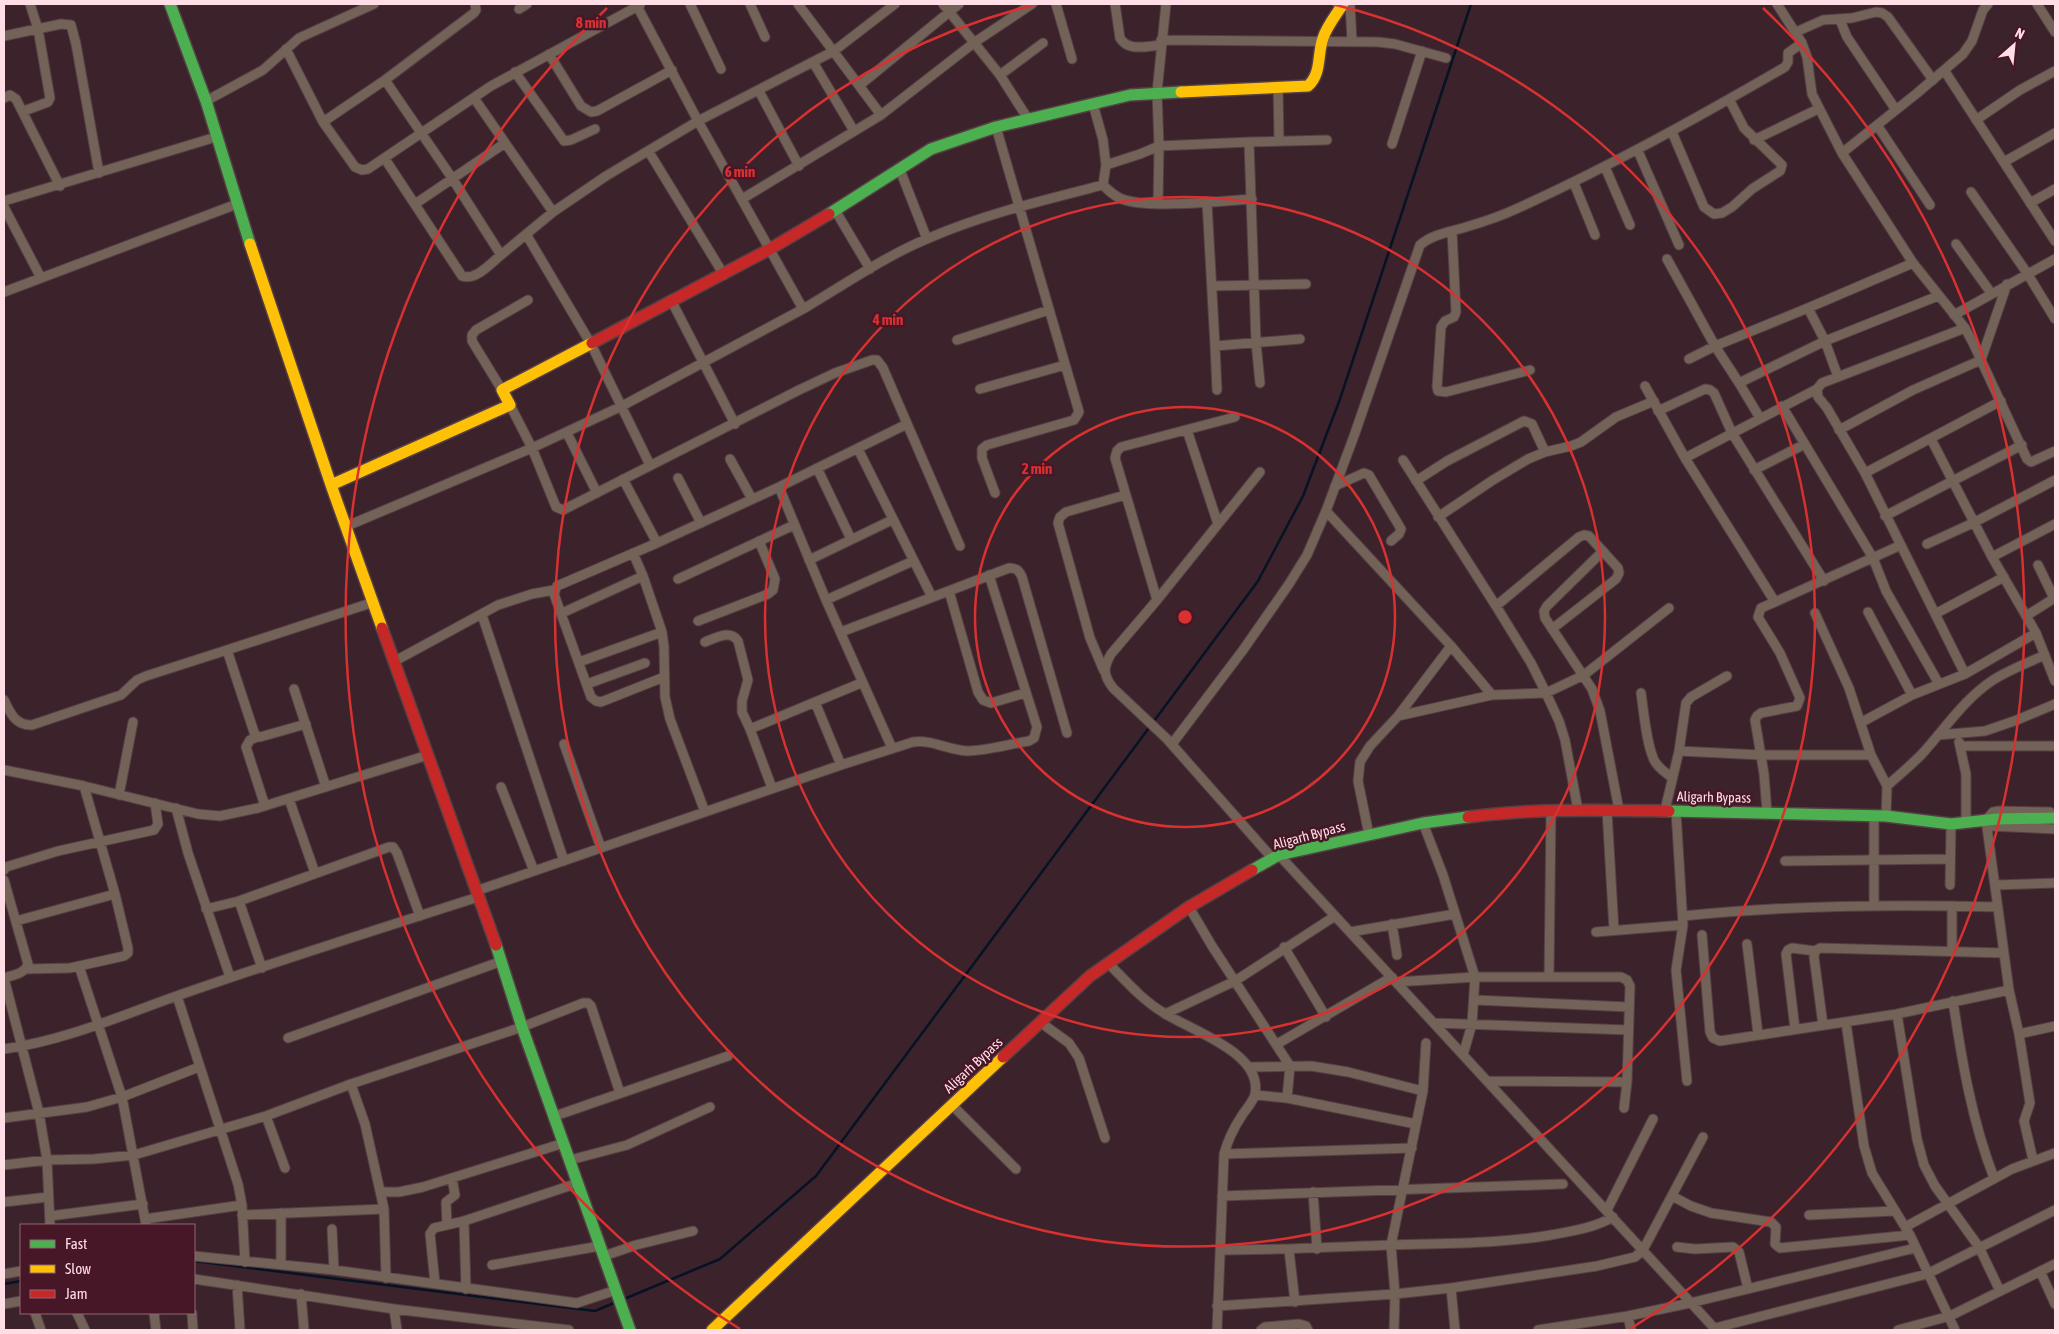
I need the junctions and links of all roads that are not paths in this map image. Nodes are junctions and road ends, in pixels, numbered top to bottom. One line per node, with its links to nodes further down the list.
1 (30, 4): 22 (street)
2 (170, 4): 55 (main road)
3 (374, 4): 33 (street)
4 (475, 4): 46 (street)
5 (690, 4): 40 (street)
6 (750, 4): 26 (street)
7 (798, 4): 34 (street)
8 (895, 4): 34 (street)
9 (959, 4): 20 (street)
10 (1032, 4): 29 (street)
11 (1056, 4): 38 (street)
12 (1115, 4): 30 (street)
13 (1166, 4): 30 (street)
14 (1343, 4): 27 (main road)
15 (1350, 4): 28 (street)
16 (1777, 4): 23 (street)
17 (1988, 4): 42 (street)
18 (2037, 4): 24 (street)
19 (638, 5): 36 (street); 41 (street)
20 (946, 7): 29 (street); 48 (street)
21 (1840, 20): 23 (street); 47 (street); 58 (street)
22 (38, 29): 25 (street); 59 (street); 89 (street)
23 (1796, 32): 32 (street)
24 (2055, 32)
25 (4, 36)
26 (764, 36)
27 (1322, 41): 28 (street); 30 (street); 49 (main road)
28 (1352, 41): 35 (street)
29 (975, 42): 45 (street); 60 (street)
30 (1161, 42): 51 (street)
31 (1043, 43): 45 (street)
32 (1802, 43): 54 (street); 57 (street)
33 (286, 49): 55 (street); 64 (street)
34 (834, 51): 39 (street); 48 (street)
35 (1422, 51): 37 (street); 78 (street)
36 (549, 54): 41 (street); 44 (street)
37 (1446, 58)
38 (1072, 59)
39 (813, 62): 50 (street); 68 (street)
40 (721, 69)
41 (672, 70): 63 (street)
42 (1944, 70): 47 (street); 62 (street)
43 (2055, 71): 62 (street)
44 (515, 72): 53 (street); 67 (street)
45 (1000, 75): 61 (street)
46 (385, 80): 64 (street); 71 (street)
47 (1933, 80): 58 (street)
48 (860, 85): 60 (street)
49 (1278, 88): 51 (main road); 75 (street)
50 (759, 91): 63 (street); 86 (street)
51 (1157, 92): 56 (main road); 79 (street)
52 (4, 98): 59 (street)
53 (474, 98): 71 (street); 77 (street)
54 (1729, 99): 69 (street); 74 (street)
55 (206, 101): 72 (main road)
56 (1093, 104): 61 (main road); 85 (street)
57 (1818, 108): 74 (street); 82 (street)
58 (1896, 110): 65 (street)
59 (24, 111): 93 (street)
60 (881, 115): 68 (street)
61 (1028, 119): 66 (main road)
62 (1976, 120): 84 (street)
63 (698, 121): 81 (street); 96 (street)
64 (323, 122): 83 (street)
65 (1877, 125): 82 (street); 104 (street)
66 (996, 127): 88 (main road); 106 (street)
67 (596, 129)
68 (854, 131): 86 (street)
69 (1672, 132): 74 (street); 80 (street)
70 (2055, 133): 84 (street)
71 (421, 135): 83 (street); 90 (street)
72 (216, 137): 89 (street); 102 (main road)
73 (1327, 140): 75 (street)
74 (1754, 140)
75 (1279, 141): 76 (street)
76 (1249, 142): 79 (street); 97 (street)
77 (505, 143): 90 (street); 108 (street)
78 (1392, 144)
79 (1159, 146): 85 (street); 100 (street)
80 (1638, 151): 87 (street); 116 (street)
81 (649, 152): 108 (street); 124 (street)
82 (1842, 153): 121 (street)
83 (385, 159): 103 (street)
84 (2004, 162): 101 (street)
85 (1106, 165): 92 (street)
86 (799, 166): 96 (street)
87 (1605, 167): 91 (street); 109 (street)
88 (900, 170): 107 (main road); 113 (street)
89 (100, 173): 93 (street)
90 (452, 178): 103 (street); 118 (street)
91 (1574, 182): 110 (street); 112 (street)
92 (1103, 185): 100 (street); 106 (street)
93 (60, 186): 98 (street)
94 (2055, 189): 101 (street)
95 (1971, 192): 123 (street)
96 (742, 199): 117 (street)
97 (1252, 199): 99 (street); 128 (street)
98 (4, 201)
99 (1207, 202): 100 (street); 129 (street)
100 (1158, 203)
101 (2030, 203): 114 (street)
102 (237, 204): 125 (street); 195 (main road)
103 (415, 204): 118 (street)
104 (1930, 206)
105 (4, 207): 125 (street)
106 (1018, 207): 113 (street); 137 (street)
107 (835, 210): 117 (main road); 122 (street)
108 (553, 212): 111 (street)
109 (1630, 224)
110 (1452, 231): 152 (street); 196 (street)
111 (526, 234): 118 (street); 145 (street)
112 (1595, 235)
113 (927, 238): 122 (street)
114 (2055, 241)
115 (1956, 244): 131 (street)
116 (1679, 245)
117 (770, 249): 124 (main road); 136 (street)
118 (501, 255)
119 (1668, 259): 147 (street)
120 (2055, 259): 123 (street)
121 (1913, 263): 132 (street); 135 (street)
122 (870, 269): 136 (street)
123 (2027, 273): 127 (street); 139 (street)
124 (724, 275): 134 (main road)
125 (40, 278): 130 (street)
126 (1306, 284): 128 (street)
127 (2007, 284): 131 (street); 149 (street)
128 (1253, 285): 129 (street); 144 (street)
129 (1212, 286): 146 (street)
130 (4, 292)
131 (1991, 293): 138 (street)
132 (1938, 296): 138 (street); 143 (street)
133 (528, 300): 159 (street)
134 (671, 300): 145 (main road); 150 (street)
135 (1808, 308): 143 (street); 147 (street)
136 (803, 309): 150 (street)
137 (1050, 310): 142 (street); 151 (street)
138 (1954, 314): 140 (street)
139 (2055, 319)
140 (1964, 328): 149 (street); 153 (street)
141 (1300, 339): 144 (street)
142 (957, 340)
143 (1825, 341): 153 (street); 155 (street)
144 (1256, 342): 146 (street); 154 (street)
145 (591, 344): 159 (main road); 164 (street)
146 (1215, 346): 160 (street)
147 (1715, 346): 148 (street); 155 (street)
148 (1689, 359)
149 (1981, 360): 162 (street); 172 (street)
150 (704, 363): 164 (street); 169 (street)
151 (1065, 365): 157 (street); 199 (street)
152 (1530, 370)
153 (1838, 377): 158 (street)
154 (1260, 383)
155 (1739, 383): 168 (street)
156 (1644, 386): 161 (street)
157 (980, 389)
158 (1817, 389): 165 (street); 172 (street)
159 (502, 390): 163 (main road)
160 (1217, 390)
161 (1654, 401): 166 (street); 181 (street)
162 (2001, 401): 175 (street); 177 (street)
163 (510, 405): 178 (street); 195 (main road)
164 (622, 406): 173 (street); 185 (street)
165 (1782, 406): 168 (street); 176 (street)
166 (1658, 411): 174 (street); 182 (street)
167 (1235, 417): 171 (street)
168 (1760, 418): 174 (street)
169 (735, 424): 170 (street); 185 (street)
170 (906, 424): 179 (street); 218 (street)
171 (1187, 430): 200 (street); 208 (street)
172 (1840, 430): 189 (street)
173 (567, 433): 178 (street); 198 (street)
174 (1732, 433): 182 (street); 187 (street)
175 (1931, 440): 189 (street); 194 (street)
176 (1805, 444): 187 (street); 222 (street)
177 (2022, 445): 180 (street); 194 (street)
178 (532, 448): 198 (street); 211 (street)
179 (858, 449): 186 (street); 205 (street)
180 (2055, 451)
181 (1545, 452): 193 (street); 204 (street)
182 (1685, 458): 237 (street)
183 (730, 459): 201 (street)
184 (1403, 460): 193 (street)
185 (650, 465): 191 (street)
186 (817, 468): 197 (street); 212 (street)
187 (1754, 470): 230 (street)
188 (1260, 472): 208 (street)
189 (1865, 473): 203 (street)
190 (678, 478): 206 (street)
191 (623, 479): 198 (street); 215 (street)
192 (2055, 480): 207 (street)
193 (1416, 481): 204 (street)
194 (1952, 481): 203 (street); 207 (street)
195 (331, 485): 211 (main road)
196 (1335, 486): 202 (street); 213 (street)
197 (779, 487): 201 (street); 210 (street)
198 (597, 493)
199 (995, 493)
200 (1125, 495): 235 (street); 258 (street)
201 (752, 499): 206 (street)
202 (1326, 512): 252 (street); 285 (street)
203 (1885, 516): 217 (street)
204 (1438, 517): 238 (street)
205 (892, 520): 212 (street); 224 (street)
206 (701, 523): 215 (street)
207 (1973, 523): 216 (street); 221 (street)
208 (1218, 524): 235 (street)
209 (2055, 524): 221 (street)
210 (794, 525): 214 (street); 223 (street)
211 (347, 526): 236 (main road)
212 (851, 539): 223 (street)
213 (1391, 541)
214 (758, 542): 229 (street); 246 (street)
215 (657, 543): 220 (street)
216 (1927, 544)
217 (1901, 545): 222 (street); 244 (street)
218 (960, 546)
219 (1603, 551): 238 (street); 247 (street); 247 (street)
220 (633, 554): 227 (street); 231 (street)
221 (1992, 557): 228 (street)
222 (1873, 558): 230 (street); 266 (street)
223 (809, 560): 234 (street)
224 (913, 561): 233 (street); 234 (street)
225 (2038, 565): 245 (street)
226 (989, 575): 232 (street); 268 (street); 281 (street)
227 (643, 576): 241 (street); 248 (street)
228 (2004, 577): 244 (street); 245 (street)
229 (678, 579)
230 (1824, 581): 237 (street)
231 (554, 590): 241 (street); 243 (street)
232 (949, 591): 233 (street); 268 (street)
233 (932, 597): 249 (street)
234 (826, 600): 249 (street)
235 (1158, 600): 258 (street)
236 (374, 602): 253 (street); 255 (main road)
237 (1775, 602): 291 (street)
238 (1496, 606): 269 (street)
239 (1669, 608): 260 (street)
240 (1868, 612): 272 (street)
241 (562, 613): 256 (street)
242 (1815, 613): 278 (street)
243 (482, 614): 255 (street); 328 (street)
244 (1935, 614): 259 (street)
245 (2026, 616): 250 (street)
246 (698, 621)
247 (1552, 629): 260 (street)
248 (662, 632): 256 (street); 262 (street)
249 (841, 632): 264 (street)
250 (2036, 633): 254 (street); 259 (street)
251 (704, 642): 280 (street)
252 (1451, 646): 271 (street); 276 (street)
253 (227, 650): 273 (street); 284 (street)
254 (2045, 656): 263 (street); 283 (street)
255 (395, 661): 293 (main road)
256 (579, 662): 265 (street)
257 (645, 663): 265 (street)
258 (1104, 671): 285 (street)
259 (1965, 674): 266 (street)
260 (1584, 676): 269 (street); 308 (street)
261 (1727, 676): 290 (street)
262 (664, 677): 265 (street); 312 (street)
263 (2055, 681)
264 (861, 683): 274 (street); 289 (street)
265 (587, 684)
266 (1939, 684): 272 (street)
267 (294, 690): 279 (street)
268 (1025, 693): 289 (street)
269 (1546, 693): 271 (street); 307 (street)
270 (1641, 693): 296 (street)
271 (1492, 695): 276 (street)
272 (1912, 696): 278 (street)
273 (4, 700)
274 (815, 702): 280 (street); 294 (street)
275 (2055, 704): 282 (street)
276 (1398, 716): 322 (street)
277 (133, 722): 302 (street)
278 (1862, 722): 292 (street)
279 (306, 724): 284 (street); 299 (street)
280 (750, 729): 301 (street)
281 (1067, 733)
282 (1958, 734): 283 (street); 287 (street)
283 (1938, 735): 298 (street)
284 (257, 737): 305 (street)
285 (1170, 742): 325 (street)
286 (564, 744): 324 (street)
287 (1960, 746): 288 (street); 317 (street)
288 (2055, 746)
289 (892, 748): 294 (street)
290 (1678, 751): 291 (street); 296 (street)
291 (1761, 755): 292 (street); 313 (street)
292 (1871, 755): 298 (street)
293 (428, 756): 299 (street); 338 (main road)
294 (841, 764): 301 (street)
295 (4, 770): 297 (street)
296 (1671, 777): 311 (street)
297 (84, 786): 302 (street); 323 (street)
298 (1887, 786): 315 (street)
299 (326, 787): 303 (street)
300 (501, 787): 331 (street)
301 (772, 788): 312 (street)
302 (119, 795): 304 (street)
303 (289, 799): 305 (street); 332 (street)
304 (155, 803): 306 (street); 323 (street)
305 (265, 806): 306 (street)
306 (176, 808): 344 (street)
307 (1578, 810): 309 (main road, Aligarh Bypass); 310 (main road, Aligarh Bypass)
308 (1619, 810): 310 (main road, Aligarh Bypass); 311 (main road, Aligarh Bypass)
309 (1551, 811): 319 (main road, Aligarh Bypass); 367 (street)
310 (1607, 811): 351 (street)
311 (1671, 811): 313 (main road, Aligarh Bypass); 348 (street)
312 (705, 812): 324 (street)
313 (1767, 812): 315 (main road, Aligarh Bypass)
314 (2055, 812): 318 (street)
315 (1880, 816): 320 (main road, Aligarh Bypass); 326 (street)
316 (2055, 818): 318 (main road, Aligarh Bypass)
317 (1966, 822): 318 (main road, Aligarh Bypass); 320 (main road, Aligarh Bypass)
318 (1990, 822): 321 (street); 336 (street)
319 (1423, 823): 322 (main road, Aligarh Bypass); 345 (street)
320 (1951, 824): 327 (street)
321 (2055, 829)
322 (1369, 835): 325 (main road, Aligarh Bypass)
323 (99, 841): 330 (street); 337 (street)
324 (601, 848): 328 (street)
325 (1276, 857): 341 (main road, Aligarh Bypass); 347 (street)
326 (1873, 859): 327 (street); 329 (street); 340 (street)
327 (1950, 859): 335 (street)
328 (564, 861): 331 (street)
329 (1785, 861)
330 (4, 870)
331 (534, 871): 338 (street)
332 (315, 873): 339 (street); 346 (street)
333 (4, 880): 349 (street)
334 (2055, 883): 336 (street)
335 (1950, 885)
336 (1996, 885): 343 (street)
337 (115, 894): 349 (street); 363 (street)
338 (477, 894): 346 (street); 361 (main road)
339 (239, 901): 344 (street); 364 (street)
340 (1874, 905): 342 (street); 348 (street)
341 (1189, 906): 362 (main road, Aligarh Bypass); 371 (street)
342 (1952, 906): 343 (street); 358 (street)
343 (1998, 907): 359 (street)
344 (206, 909): 369 (street)
345 (1455, 914): 350 (street); 366 (street)
346 (420, 916): 364 (street)
347 (1335, 916): 352 (street); 356 (street)
348 (1683, 920): 351 (street); 403 (street)
349 (16, 921): 365 (street)
350 (1392, 924): 352 (street); 360 (street)
351 (1614, 930): 353 (street)
352 (1350, 932): 370 (street)
353 (1596, 932)
354 (1702, 935): 390 (street)
355 (1747, 944): 390 (street)
356 (1284, 947): 371 (street); 379 (street)
357 (1815, 951): 358 (street); 385 (street); 388 (street)
358 (1952, 951): 359 (street)
359 (2004, 953): 372 (street)
360 (1397, 955)
361 (502, 961): 387 (main road); 392 (street)
362 (1108, 962): 377 (street); 380 (main road, Aligarh Bypass)
363 (80, 966): 365 (street); 384 (street)
364 (262, 968): 369 (street)
365 (26, 969): 368 (street)
366 (1475, 977): 367 (street); 370 (street); 374 (street)
367 (1549, 977): 376 (street)
368 (4, 978): 395 (street)
369 (230, 978): 373 (street)
370 (1394, 979): 379 (street); 382 (street)
371 (1234, 980): 377 (street); 394 (street)
372 (2009, 990): 375 (street); 391 (street)
373 (177, 996): 384 (street); 400 (street)
374 (1474, 1000): 376 (street); 383 (street)
375 (1953, 1002): 378 (street); 435 (street)
376 (1629, 1007): 389 (street)
377 (1165, 1014): 401 (street)
378 (1897, 1014): 381 (street); 445 (street)
379 (1326, 1017): 394 (street)
380 (1040, 1022): 411 (main road, Aligarh Bypass); 422 (street)
381 (1846, 1022): 385 (street); 450 (street)
382 (1434, 1023): 383 (street); 397 (street)
383 (1472, 1024): 389 (street); 397 (street)
384 (99, 1025): 395 (street); 409 (street)
385 (1823, 1025): 388 (street)
386 (2055, 1026): 391 (street)
387 (522, 1027): 405 (street); 407 (street); 416 (main road)
388 (1795, 1029): 390 (street)
389 (1628, 1030): 404 (street)
390 (1758, 1034)
391 (2019, 1034): 430 (street)
392 (288, 1038)
393 (1426, 1043): 406 (street)
394 (1278, 1044): 399 (street)
395 (22, 1047): 396 (street); 414 (street)
396 (4, 1049)
397 (1463, 1055): 402 (street)
398 (728, 1056): 407 (street)
399 (1290, 1066): 401 (street); 406 (street); 410 (street)
400 (199, 1067): 409 (street); 420 (street)
401 (1250, 1067): 408 (street)
402 (1487, 1080): 404 (street); 454 (street)
403 (1687, 1081)
404 (1627, 1082): 413 (street)
405 (351, 1084): 415 (street); 439 (street)
406 (1423, 1091): 419 (street)
407 (620, 1093): 416 (street)
408 (1255, 1095): 410 (street); 425 (street)
409 (122, 1097): 414 (street); 427 (street)
410 (1287, 1098): 419 (street)
411 (952, 1105): 433 (street); 515 (main road, Aligarh Bypass)
412 (710, 1107): 429 (street)
413 (1624, 1108)
414 (39, 1112): 417 (street); 428 (street)
415 (266, 1116): 420 (street); 432 (street)
416 (555, 1116): 423 (main road)
417 (4, 1118)
418 (1653, 1119): 454 (street)
419 (1416, 1124): 424 (street)
420 (220, 1130): 427 (street); 447 (street)
421 (1703, 1137): 442 (street)
422 (1105, 1138)
423 (564, 1143): 429 (main road); 434 (street)
424 (1412, 1148): 425 (street); 438 (street)
425 (1224, 1154): 441 (street)
426 (2055, 1154): 430 (street)
427 (134, 1155): 428 (street); 446 (street)
428 (47, 1160): 431 (street); 443 (street)
429 (570, 1160): 436 (main road)
430 (2033, 1160): 435 (street)
431 (4, 1164)
432 (285, 1168)
433 (1016, 1169)
434 (452, 1178): 439 (street); 458 (street)
435 (1994, 1178): 445 (street)
436 (578, 1183): 456 (street); 469 (main road)
437 (1563, 1184): 438 (street)
438 (1403, 1189): 440 (street); 462 (street)
439 (380, 1192): 448 (street)
440 (1313, 1192): 441 (street); 466 (street)
441 (1222, 1196): 467 (street)
442 (1672, 1196): 461 (street); 470 (street)
443 (48, 1197): 444 (street); 455 (street)
444 (4, 1202)
445 (1949, 1202): 461 (street); 464 (street)
446 (143, 1204): 455 (street); 457 (street)
447 (242, 1205): 452 (street); 457 (street)
448 (384, 1209): 451 (street); 481 (street)
449 (2055, 1210): 464 (street)
450 (1894, 1211): 453 (street); 461 (street)
451 (282, 1213): 452 (street); 473 (street)
452 (242, 1215): 472 (street)
453 (1810, 1215)
454 (1608, 1217): 462 (street); 470 (street)
455 (50, 1220)
456 (464, 1221): 458 (street); 486 (street)
457 (146, 1222)
458 (447, 1225): 483 (street)
459 (332, 1229): 476 (street)
460 (694, 1231): 469 (street)
461 (1907, 1231): 465 (street)
462 (1391, 1245): 466 (street); 491 (street)
463 (1677, 1247): 487 (street)
464 (1979, 1247): 480 (street); 488 (street)
465 (1915, 1248): 480 (street); 487 (street)
466 (1317, 1249): 468 (street)
467 (1220, 1250): 468 (street); 497 (street)
468 (1289, 1250): 493 (street)
469 (602, 1251): 475 (street); 490 (main road)
470 (1639, 1254): 485 (street); 494 (street)
471 (195, 1256): 472 (street)
472 (245, 1262): 473 (street)
473 (281, 1264): 476 (street)
474 (2055, 1264): 478 (street)
475 (492, 1265)
476 (334, 1270): 481 (street)
477 (20, 1271): 479 (street)
478 (2040, 1272): 488 (street); 496 (street)
479 (4, 1274)
480 (1927, 1274): 504 (street); 505 (street)
481 (386, 1278): 483 (street)
482 (195, 1280): 484 (street)
483 (435, 1282): 486 (street)
484 (237, 1285): 489 (street); 510 (street)
485 (1451, 1288): 491 (street); 520 (street)
486 (466, 1289): 490 (street)
487 (1748, 1289): 494 (street)
488 (2000, 1291): 504 (street)
489 (301, 1294): 498 (street); 511 (street)
490 (617, 1294): 514 (main road)
491 (1396, 1294): 493 (street); 519 (street)
492 (20, 1302): 495 (street)
493 (1295, 1302): 497 (street)
494 (1690, 1302): 503 (street); 505 (street)
495 (4, 1304)
496 (2055, 1304)
497 (1217, 1306): 516 (street)
498 (394, 1308): 512 (street); 513 (street)
499 (35, 1314): 506 (street)
500 (77, 1314): 507 (street)
501 (154, 1314): 508 (street)
502 (192, 1314): 509 (street)
503 (1628, 1316): 521 (street); 522 (street)
504 (1950, 1316): 523 (street); 524 (street)
505 (1716, 1329)
506 (41, 1330)
507 (85, 1330)
508 (156, 1330)
509 (193, 1330)
510 (240, 1330)
511 (304, 1330)
512 (398, 1330)
513 (568, 1330)
514 (630, 1330)
515 (712, 1330)
516 (1217, 1330)
517 (1261, 1330): 518 (street)
518 (1308, 1330)
519 (1394, 1330)
520 (1454, 1330)
521 (1538, 1330)
522 (1632, 1330)
523 (1898, 1330)
524 (1955, 1330)

